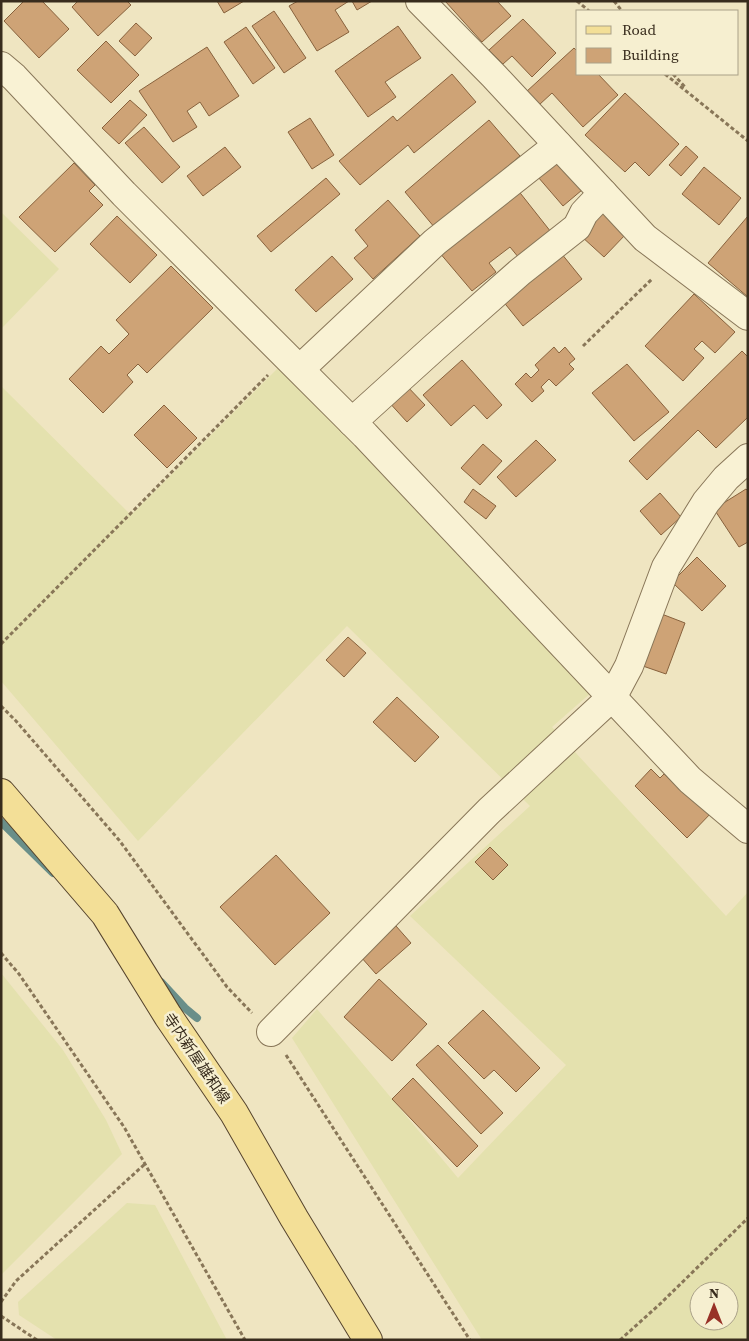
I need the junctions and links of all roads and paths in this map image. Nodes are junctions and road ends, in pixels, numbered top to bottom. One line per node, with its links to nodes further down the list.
1 (420, 1): 9 (street)
2 (577, 1): 3 (path)
3 (588, 10)
4 (1, 66): 14 (street)
5 (667, 75): 7 (path)
6 (675, 75): 7 (path)
7 (690, 94): 8 (path)
8 (748, 141)
9 (558, 144): 10 (street); 14 (street)
10 (603, 193): 11 (street); 15 (street)
11 (673, 259): 12 (street); 13 (path)
12 (748, 316)
13 (583, 346)
14 (293, 363): 15 (street); 17 (path)
15 (352, 422): 18 (street)
16 (748, 458): 18 (street)
17 (1, 644)
18 (613, 696): 21 (street); 23 (street)
19 (1, 706): 23 (path)
20 (1, 794): 30 (main road, 寺内新屋雄和線)
21 (748, 829)
22 (1, 953): 24 (path)
23 (271, 1032): 31 (path)
24 (146, 1163): 26 (path); 29 (path)
25 (748, 1218): 32 (path)
26 (1, 1302)
27 (1, 1316): 28 (path)
28 (37, 1340)
29 (244, 1340)
30 (368, 1340)
31 (470, 1340)
32 (620, 1340)

